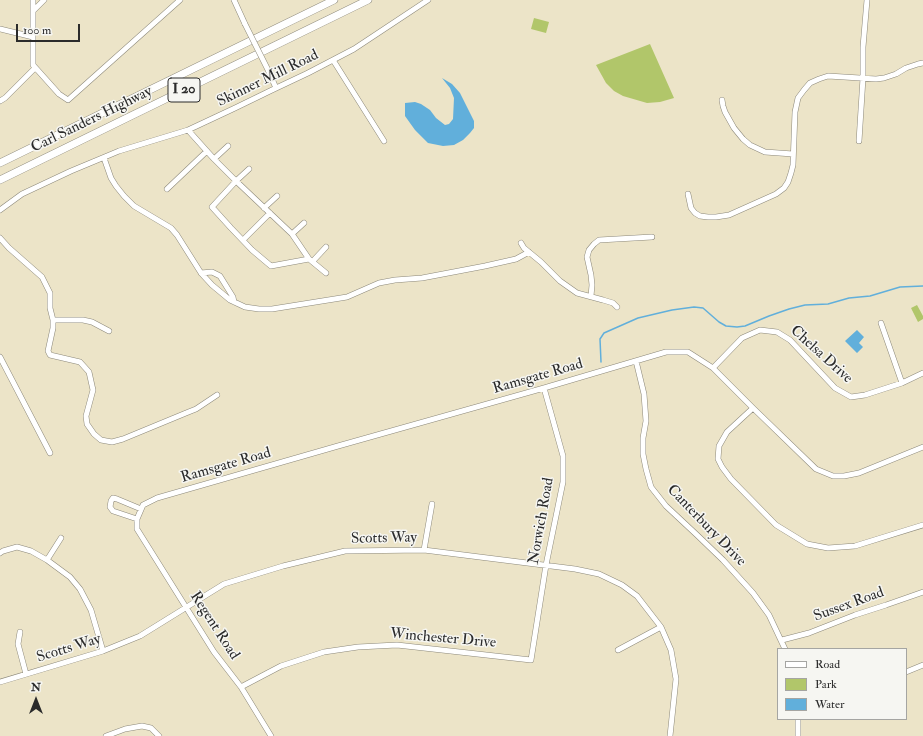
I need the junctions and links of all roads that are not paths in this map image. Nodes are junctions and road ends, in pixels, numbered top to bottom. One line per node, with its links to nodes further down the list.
1 (33, 0): 9 (street)
2 (44, 0): 9 (street)
3 (180, 0): 14 (street)
4 (234, 0): 16 (street, bridge)
5 (334, 0): 27 (highway, Carl Sanders Highway / I 20)
6 (368, 0): 29 (highway, Carl Sanders Highway / I 20)
7 (428, 0): 12 (street, Skinner Mill Road)
8 (867, 0): 15 (street)
9 (34, 10): 11 (street)
10 (0, 29): 11 (street)
11 (33, 37): 14 (street)
12 (333, 60): 16 (street, Skinner Mill Road); 20 (street)
13 (923, 63): 15 (street)
14 (35, 68): 18 (street)
15 (863, 78): 21 (street); 24 (street)
16 (276, 88): 19 (street, Skinner Mill Road)
17 (722, 100): 24 (street)
18 (0, 101)
19 (188, 130): 23 (street); 25 (street, Skinner Mill Road)
20 (384, 141)
21 (859, 141)
22 (228, 146): 26 (street)
23 (207, 151): 26 (street); 31 (street)
24 (793, 154): 32 (street)
25 (104, 158): 35 (street, Skinner Mill Road); 46 (street)
26 (214, 159): 30 (street)
27 (0, 163)
28 (249, 169): 30 (street)
29 (0, 180)
30 (236, 181): 34 (street); 41 (street)
31 (167, 189)
32 (688, 194)
33 (277, 196): 34 (street)
34 (264, 208): 36 (street)
35 (0, 210)
36 (270, 213): 38 (street); 41 (street)
37 (304, 223): 38 (street)
38 (292, 234): 45 (street)
39 (652, 237): 48 (street)
40 (0, 238): 51 (street)
41 (243, 240): 45 (street)
42 (521, 243): 44 (street)
43 (326, 247): 45 (street)
44 (528, 252): 48 (street); 49 (street)
45 (311, 260): 47 (street)
46 (201, 273): 49 (street); 49 (street)
47 (326, 273)
48 (591, 296): 50 (street)
49 (234, 302)
50 (618, 306)
51 (53, 320): 53 (street); 60 (street)
52 (882, 323): 58 (street)
53 (109, 330)
54 (0, 357): 63 (street)
55 (636, 361): 56 (street, Ramsgate Road); 59 (street, Ramsgate Road); 77 (street, Canterbury Drive)
56 (713, 368): 58 (street, Chelsa Drive); 61 (street, Ramsgate Road)
57 (923, 373): 58 (street, Chelsa Drive)
58 (902, 383)
59 (544, 388): 65 (street, Ramsgate Road); 72 (street, Norwich Road)
60 (217, 395)
61 (753, 408): 62 (street, Ramsgate Road); 67 (street)
62 (923, 447)
63 (50, 453)
64 (432, 504): 69 (street)
65 (141, 509): 66 (street); 66 (street)
66 (137, 519): 74 (street, Regent Road)
67 (923, 525)
68 (61, 538): 71 (street)
69 (424, 550): 72 (street, Scotts Way); 74 (street, Scotts Way)
70 (0, 553): 71 (street)
71 (47, 560): 80 (street)
72 (546, 565): 75 (street, Scotts Way); 81 (street, Norwich Road)
73 (923, 592): 77 (street, Sussex Road)
74 (187, 608): 80 (street, Scotts Way); 86 (street, Regent Road)
75 (661, 627): 79 (street); 91 (street, Scotts Way)
76 (20, 632): 84 (street)
77 (782, 640): 78 (street, Canterbury Drive)
78 (785, 648)
79 (618, 650)
80 (103, 651): 84 (street, Scotts Way)
81 (532, 660): 86 (street, Winchester Drive)
82 (923, 665): 83 (street)
83 (907, 672)
84 (26, 674): 85 (street, Scotts Way)
85 (0, 682)
86 (241, 687): 90 (street, Regent Road)
87 (798, 720): 92 (street)
88 (106, 736): 89 (street)
89 (159, 736)
90 (271, 736)
91 (670, 736)
92 (798, 736)

